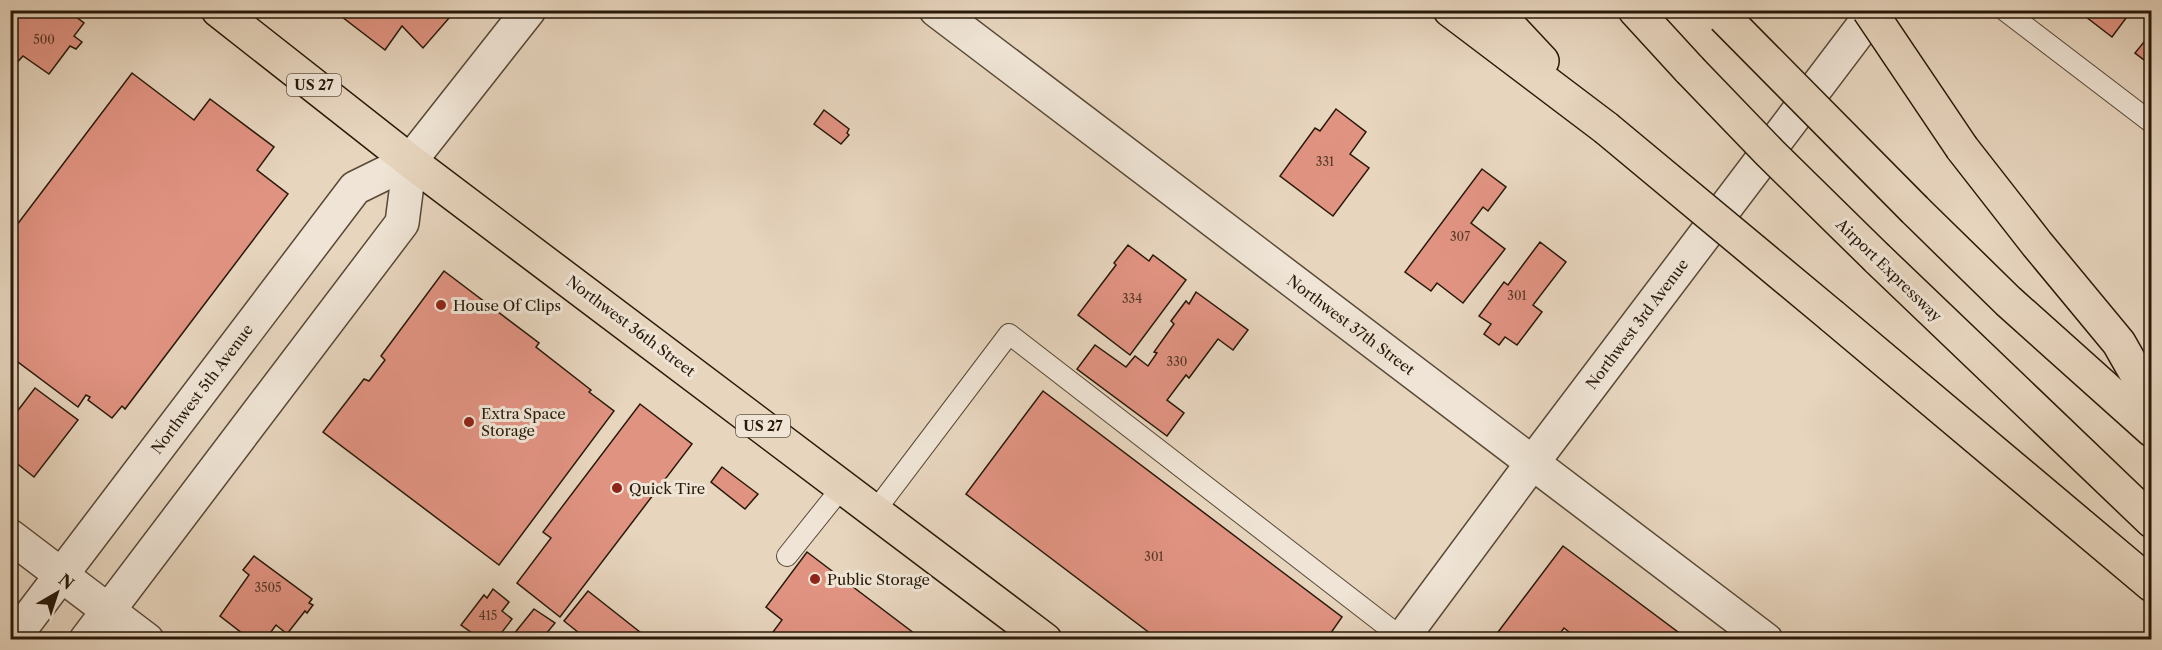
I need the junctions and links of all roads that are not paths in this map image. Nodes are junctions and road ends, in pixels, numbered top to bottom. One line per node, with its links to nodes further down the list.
1 (218, 10): 13 (main road, Northwest 36th Street / US 27)
2 (529, 10): 13 (street, Northwest 5th Avenue)
3 (936, 10): 16 (street, Northwest 37th Street)
4 (1450, 10): 12 (main road)
5 (1494, 10): 12 (main road)
6 (1635, 10): 19 (main road, Airport Expressway, bridge)
7 (1869, 10): 14 (main road, bridge)
8 (1875, 10): 16 (street, Northwest 3rd Avenue)
9 (2004, 10): 11 (lane)
10 (1721, 14): 15 (main road, bridge)
11 (2151, 123)
12 (1606, 128): 23 (main road, bridge)
13 (410, 161): 17 (main road, Northwest 36th Street / US 27); 22 (street, Northwest 5th Avenue); 24 (street)
14 (2151, 401)
15 (2151, 430)
16 (1533, 462): 25 (street, Northwest 3rd Avenue); 30 (street, Northwest 37th Street)
17 (843, 486): 18 (main road, Northwest 36th Street / US 27); 21 (lane)
18 (875, 511): 25 (lane); 29 (main road, Northwest 36th Street / US 27)
19 (2151, 521)
20 (10, 536): 22 (street)
21 (787, 556)
22 (62, 574): 24 (street); 26 (street, Northwest 5th Avenue)
23 (2151, 585)
24 (108, 610): 27 (street); 28 (street)
25 (1408, 637)
26 (12, 639)
27 (86, 639)
28 (147, 639)
29 (1046, 639)
30 (1766, 639)

